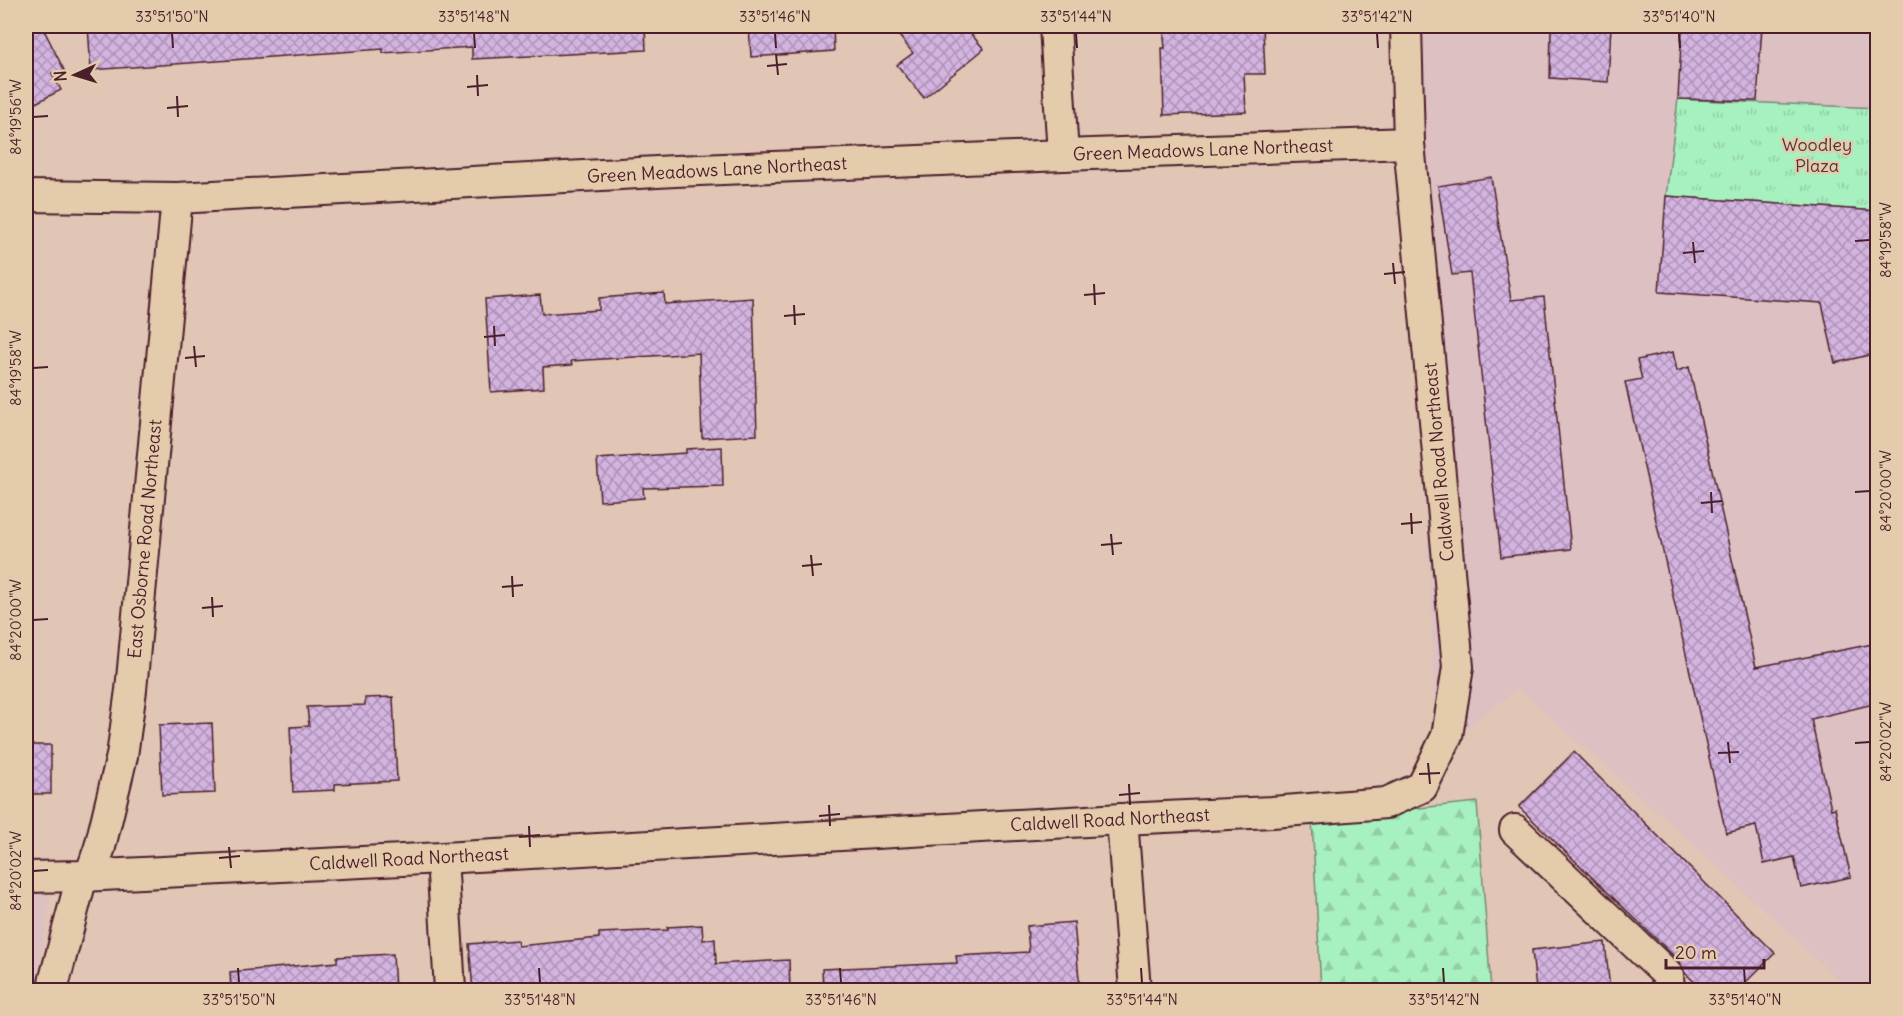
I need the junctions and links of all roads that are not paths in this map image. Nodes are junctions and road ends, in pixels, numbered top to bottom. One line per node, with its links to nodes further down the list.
1 (1055, 26): 4 (street)
2 (1406, 26): 3 (street, Caldwell Road Northeast)
3 (1409, 143): 4 (street, Green Meadows Lane Northeast); 7 (street, Caldwell Road Northeast)
4 (1063, 155): 6 (street, Green Meadows Lane Northeast)
5 (26, 196): 6 (street, Green Meadows Lane Northeast)
6 (177, 198): 10 (street, East Osborne Road Northeast)
7 (1122, 819): 9 (street, Caldwell Road Northeast); 14 (street)
8 (1515, 830): 15 (street)
9 (442, 858): 10 (street, Caldwell Road Northeast); 13 (street)
10 (86, 876): 11 (street, Caldwell Road Northeast); 12 (street, East Osborne Road Northeast)
11 (26, 877)
12 (52, 990)
13 (450, 990)
14 (1135, 990)
15 (1668, 990)

